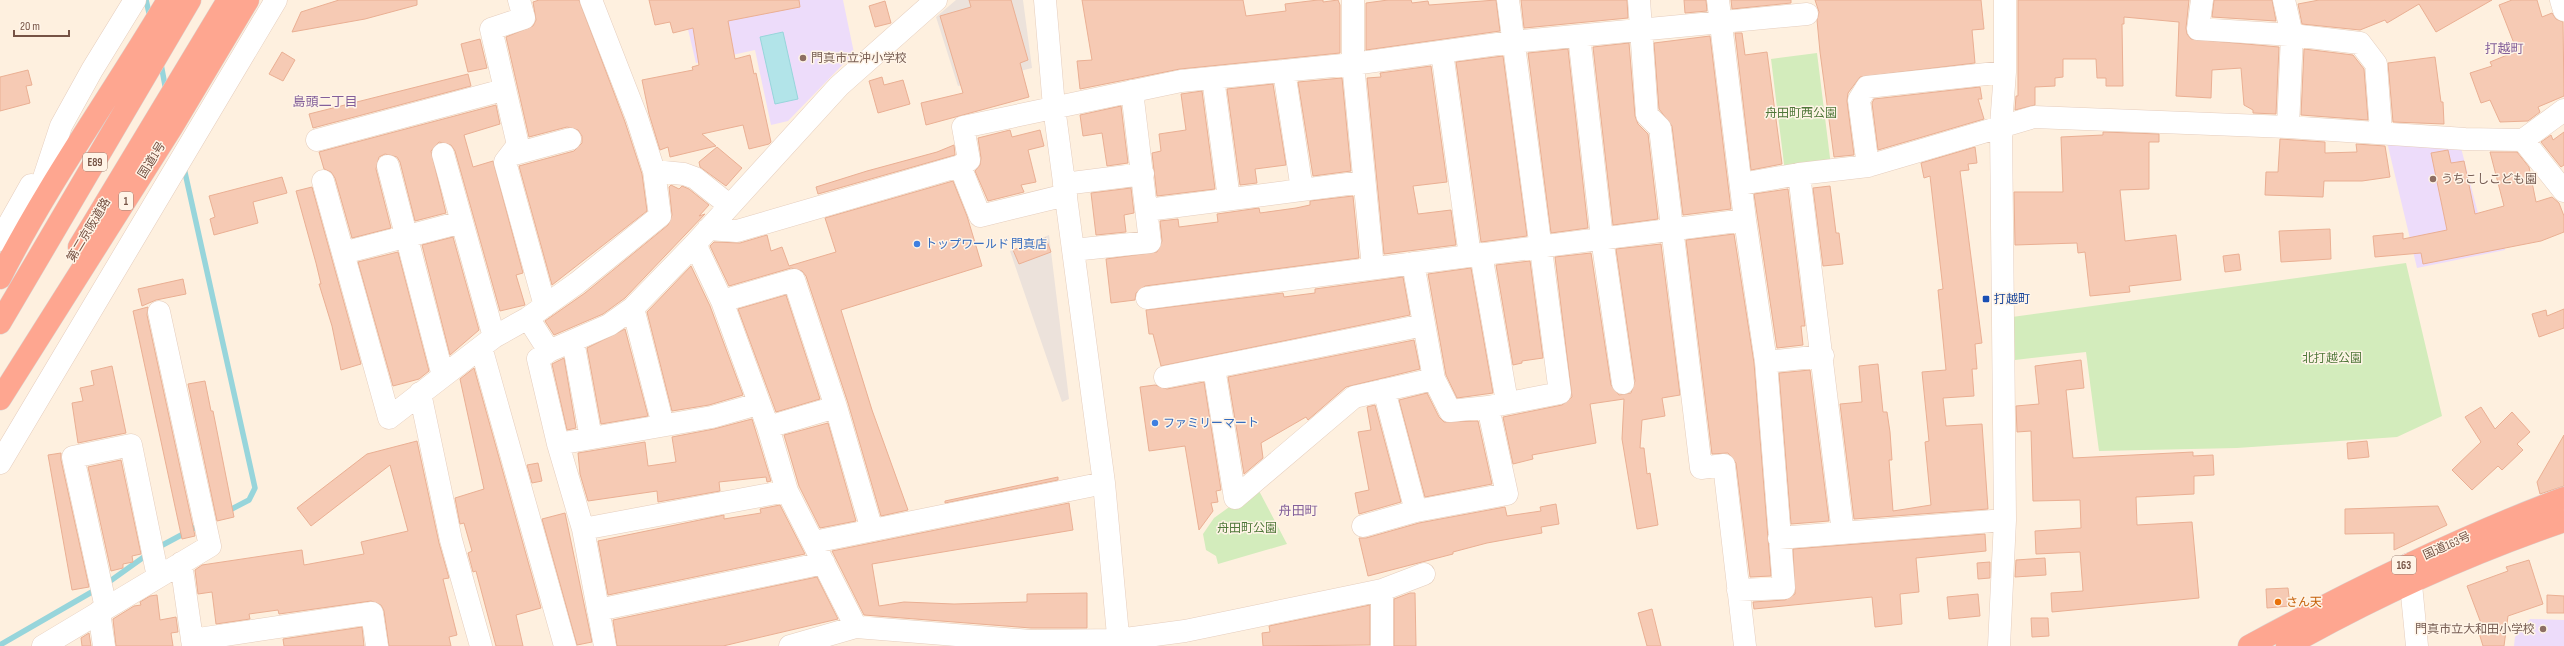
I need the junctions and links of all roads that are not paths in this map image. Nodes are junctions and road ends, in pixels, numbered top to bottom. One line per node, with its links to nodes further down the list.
1 (135, 0): 43 (street)
2 (168, 0): 61 (highway)
3 (190, 0): 81 (highway, E89)
4 (228, 0): 91 (highway, 第二京阪道路 / E89)
5 (248, 0): 37 (highway, 国道1号 / 1)
6 (276, 0): 39 (street)
7 (519, 0): 31 (street)
8 (591, 0): 49 (street)
9 (936, 0): 59 (street)
10 (1045, 0): 33 (street)
11 (1353, 0): 27 (street)
12 (1508, 0): 25 (street)
13 (1639, 0): 22 (street)
14 (1718, 0): 21 (street)
15 (2005, 0): 29 (street)
16 (2202, 0): 23 (street)
17 (2284, 0): 23 (street)
18 (2561, 0): 19 (street)
19 (2564, 10)
20 (1807, 14): 21 (street)
21 (1721, 22): 22 (street); 54 (street)
22 (1640, 30): 24 (street); 64 (street)
23 (2292, 35): 36 (street); 38 (street)
24 (1578, 36): 25 (street); 67 (street)
25 (1512, 42): 26 (street); 69 (street)
26 (1442, 52): 27 (street); 72 (street)
27 (1353, 64): 28 (street); 53 (street)
28 (1284, 71): 30 (street); 56 (street)
29 (2005, 72): 35 (street); 48 (street)
30 (1212, 78): 32 (street); 58 (street)
31 (503, 90): 41 (street); 45 (street)
32 (1132, 91): 33 (street); 50 (street)
33 (1054, 107): 47 (street); 55 (street)
34 (2564, 110): 42 (street)
35 (2001, 126): 36 (street); 48 (street); 109 (street)
36 (2288, 126): 38 (street)
37 (172, 127): 39 (street); 96 (highway, 国道1号 / 1)
38 (2381, 131): 42 (street)
39 (194, 134): 104 (street)
40 (570, 139): 45 (street)
41 (317, 140)
42 (2524, 140): 57 (street)
43 (53, 149): 61 (street); 68 (street)
44 (443, 154): 63 (street)
45 (511, 155): 80 (street)
46 (388, 166): 66 (street)
47 (960, 166): 55 (street); 65 (street)
48 (1868, 166): 51 (street)
49 (654, 171): 59 (street); 80 (street)
50 (1143, 174): 55 (street); 60 (street)
51 (1800, 174): 54 (street); 86 (street)
52 (323, 181): 71 (street)
53 (1363, 182): 56 (street); 74 (street)
54 (1741, 184): 62 (street)
55 (1065, 190): 70 (street)
56 (1302, 190): 58 (street)
57 (2564, 191)
58 (1229, 199): 60 (street)
59 (729, 205): 65 (street)
60 (1147, 210): 70 (street)
61 (30, 220): 75 (highway)
62 (1746, 220): 64 (street); 87 (street)
63 (462, 222): 66 (street); 84 (street)
64 (1673, 229): 67 (street); 123 (street)
65 (701, 237): 77 (street); 78 (street)
66 (406, 238): 71 (street); 89 (street)
67 (1602, 238): 69 (street); 93 (street)
68 (0, 240)
69 (1540, 246): 72 (street); 98 (street)
70 (1073, 250): 105 (street)
71 (343, 253): 95 (street)
72 (1476, 255): 73 (street); 98 (street)
73 (1413, 263): 74 (street); 82 (street)
74 (1373, 268): 76 (street)
75 (0, 278)
76 (1147, 298)
77 (722, 301): 97 (street); 99 (street)
78 (633, 308): 83 (street); 100 (street)
79 (159, 312): 117 (street)
80 (537, 312): 84 (street); 85 (street)
81 (0, 323)
82 (1424, 325): 88 (street); 92 (street)
83 (573, 341): 85 (street); 102 (street)
84 (488, 342): 89 (street); 134 (street)
85 (549, 351): 103 (street)
86 (1823, 356): 87 (street); 114 (street)
87 (1766, 362): 115 (street)
88 (1214, 368): 90 (street); 94 (street)
89 (443, 376): 95 (street)
90 (1165, 377)
91 (0, 378)
92 (1434, 379): 94 (street); 98 (street)
93 (1623, 383)
94 (1384, 390): 108 (street)
95 (420, 393): 133 (street)
96 (0, 399)
97 (758, 404): 100 (street); 101 (street)
98 (1498, 404): 108 (street)
99 (836, 407): 101 (street); 113 (street)
100 (663, 425): 102 (street)
101 (768, 427): 106 (street)
102 (591, 438): 103 (street)
103 (558, 444): 112 (street)
104 (0, 463)
105 (1104, 483): 113 (street); 129 (street)
106 (787, 491): 112 (street); 116 (street)
107 (2564, 498): 119 (highway, 国道163号 / 163)
108 (1416, 511): 111 (street)
109 (2004, 520): 114 (street); 139 (street)
110 (2564, 521): 119 (highway, 国道163号 / 163)
111 (1363, 526)
112 (583, 529): 125 (street)
113 (872, 530): 116 (street)
114 (1843, 533): 115 (street)
115 (1779, 538): 123 (street)
116 (814, 542): 118 (street)
117 (181, 563): 121 (street); 127 (street)
118 (824, 563): 125 (street); 126 (street)
119 (2410, 572): 140 (highway, 国道163号 / 163); 141 (highway, 国道163号 / 163); 142 (street)
120 (1424, 574): 122 (street)
121 (158, 577): 124 (street); 124 (street)
122 (1382, 590): 129 (street); 137 (street)
123 (1738, 590): 138 (street)
124 (102, 610): 130 (street); 131 (street)
125 (598, 610): 135 (street)
126 (856, 627): 128 (street); 136 (street)
127 (193, 643): 132 (street)
128 (1001, 643): 129 (street)
129 (1118, 643)
130 (43, 646)
131 (104, 646)
132 (377, 646)
133 (481, 646)
134 (565, 646)
135 (605, 646)
136 (790, 646)
137 (1382, 646)
138 (1745, 646)
139 (1999, 646)
140 (2250, 646)
141 (2287, 646)
142 (2418, 646)

